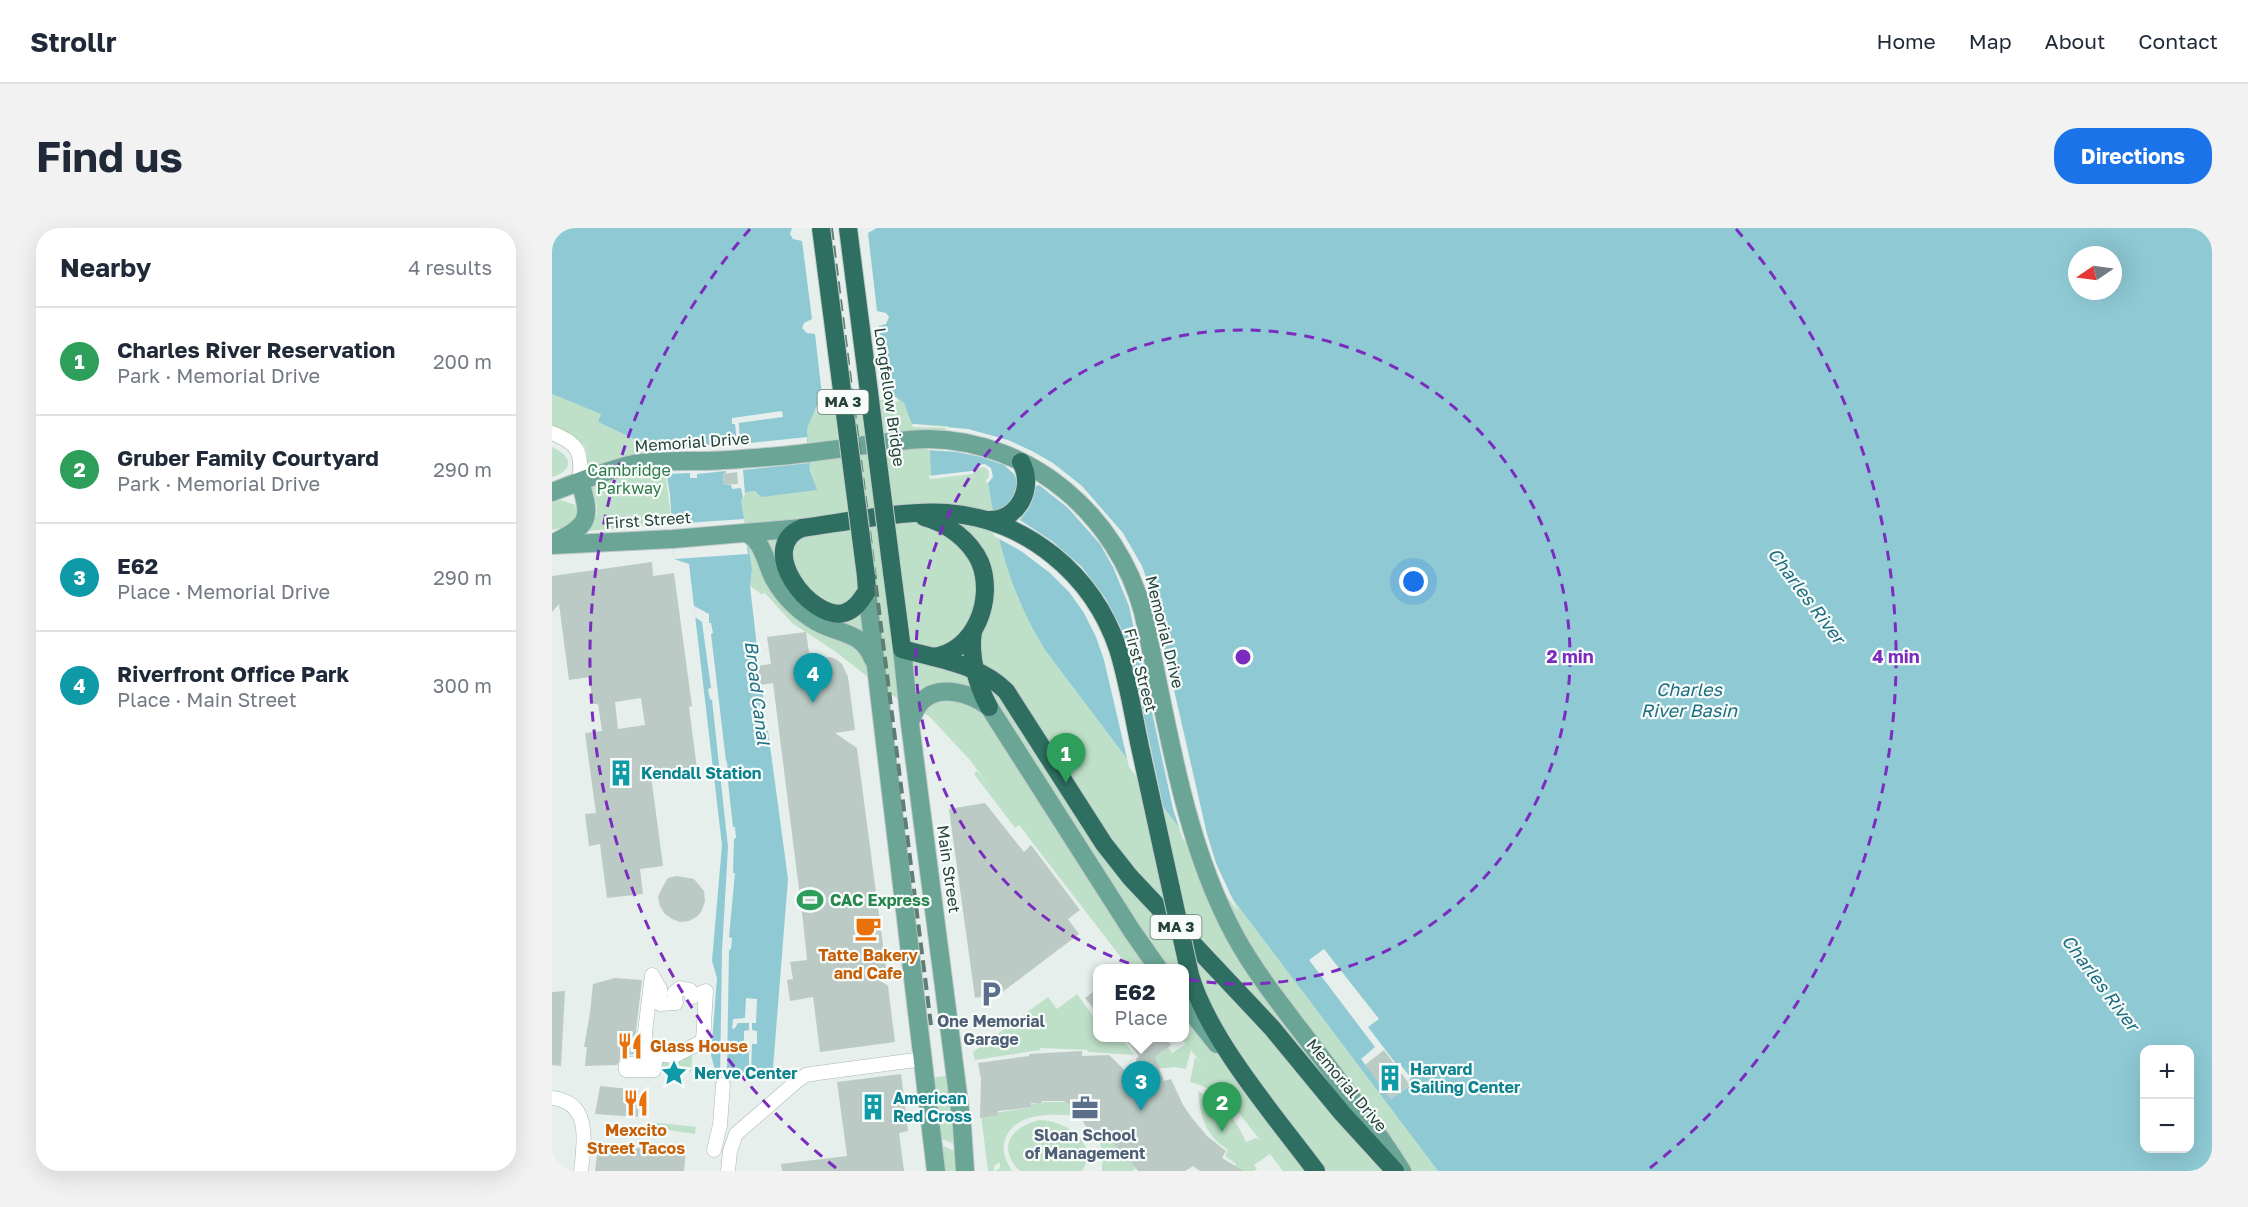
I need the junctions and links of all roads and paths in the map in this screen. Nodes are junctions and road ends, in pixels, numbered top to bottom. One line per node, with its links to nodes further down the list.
1 (821, 228): 13 (highway, MA 3, bridge)
2 (848, 228): 12 (highway, Longfellow Bridge / MA 3, bridge)
3 (552, 433): 5 (street)
4 (1021, 462): 5 (main road, Memorial Drive); 8 (highway); 37 (main road, Memorial Drive)
5 (580, 482): 6 (main road, Memorial Drive); 11 (main road)
6 (552, 492)
7 (907, 514): 8 (highway, First Street / MA 3); 9 (highway, First Street / MA 3); 14 (highway)
8 (988, 520): 22 (highway, First Street / MA 3, bridge)
9 (802, 528): 10 (main road, First Street); 13 (highway)
10 (746, 533): 11 (main road, First Street); 17 (main road)
11 (552, 544)
12 (892, 572): 15 (highway, Main Street / MA 3)
13 (867, 583): 17 (main road)
14 (973, 631): 16 (highway); 18 (highway)
15 (902, 649): 16 (highway, Memorial Drive / MA 3); 20 (main road, Main Street)
16 (933, 657): 18 (highway, Memorial Drive / MA 3)
17 (876, 667): 25 (main road)
18 (976, 670): 19 (highway); 36 (highway, Memorial Drive / MA 3)
19 (989, 707): 20 (main road); 21 (main road)
20 (910, 724): 34 (main road, Main Street)
21 (1155, 964)
22 (1188, 964)
23 (1189, 970): 28 (highway, First Street / MA 3, bridge)
24 (1189, 1008): 28 (main road)
25 (923, 1059): 32 (street); 33 (main road)
26 (626, 1064): 26 (street)
27 (723, 1085): 30 (street)
28 (1255, 1089): 35 (highway, MA 3)
29 (552, 1098): 31 (street)
30 (714, 1150)
31 (581, 1171)
32 (728, 1171)
33 (936, 1171)
34 (965, 1171)
35 (1316, 1171)
36 (1395, 1171)
37 (1402, 1171)

